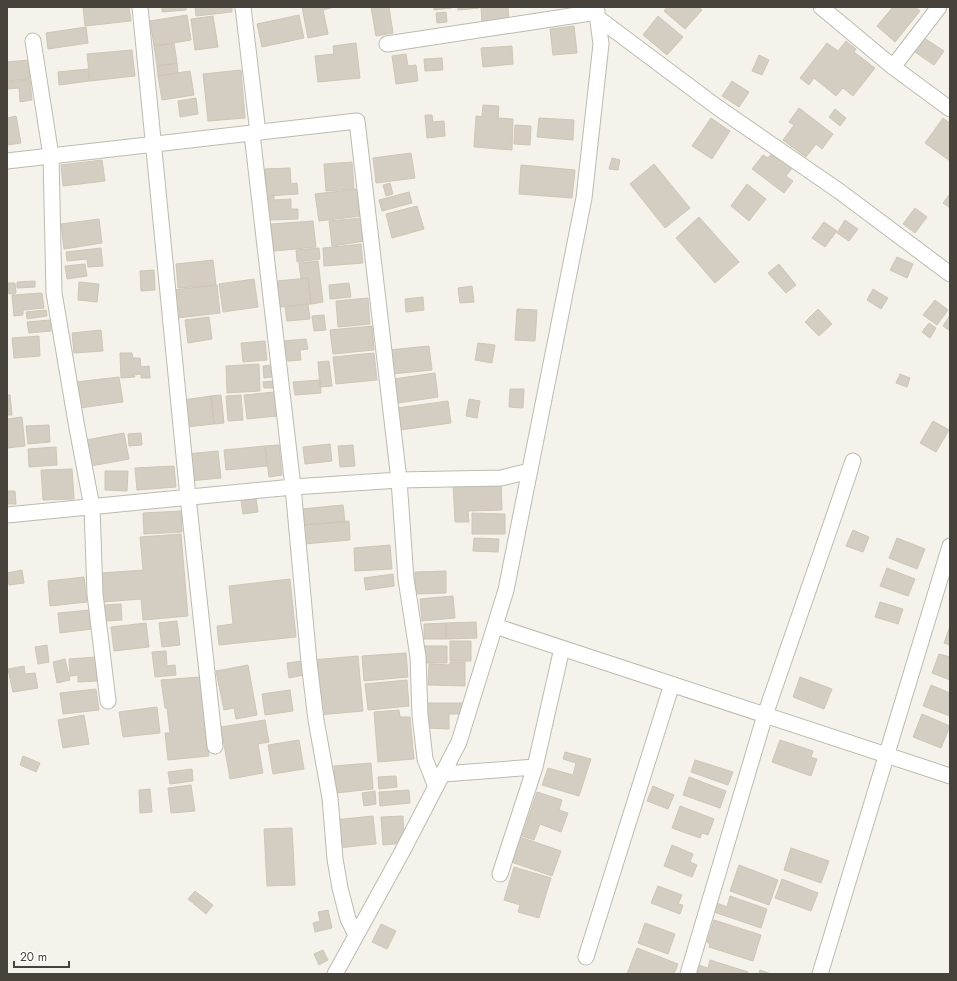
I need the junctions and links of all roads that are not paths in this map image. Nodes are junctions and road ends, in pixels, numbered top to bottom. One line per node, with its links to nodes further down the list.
1 (140, 7): 11 (street)
2 (243, 7): 10 (street)
3 (821, 7): 8 (street)
4 (939, 7): 8 (street)
5 (597, 12): 7 (street); 14 (street); 16 (street)
6 (33, 41): 12 (street)
7 (387, 44)
8 (893, 67): 9 (street)
9 (950, 109)
10 (255, 134): 11 (street); 17 (street); 18 (street)
11 (153, 145): 12 (street); 19 (street)
12 (51, 156): 13 (street); 20 (street)
13 (7, 161)
14 (950, 274)
15 (853, 461): 27 (street)
16 (530, 471): 17 (street); 23 (street)
17 (399, 480): 18 (street); 32 (street)
18 (293, 487): 19 (street); 34 (street)
19 (188, 497): 20 (street); 28 (street)
20 (92, 507): 21 (street); 26 (street)
21 (7, 515)
22 (950, 546): 29 (street)
23 (495, 626): 24 (street); 32 (street)
24 (562, 648): 25 (street); 30 (street)
25 (672, 684): 27 (street); 35 (street)
26 (108, 701)
27 (765, 715): 29 (street); 37 (street)
28 (215, 746)
29 (886, 755): 31 (street); 38 (street)
30 (535, 767): 32 (street); 33 (street)
31 (950, 776)
32 (439, 781): 34 (street)
33 (500, 874)
34 (356, 935): 36 (street)
35 (586, 958)
36 (335, 974)
37 (688, 974)
38 (820, 974)

